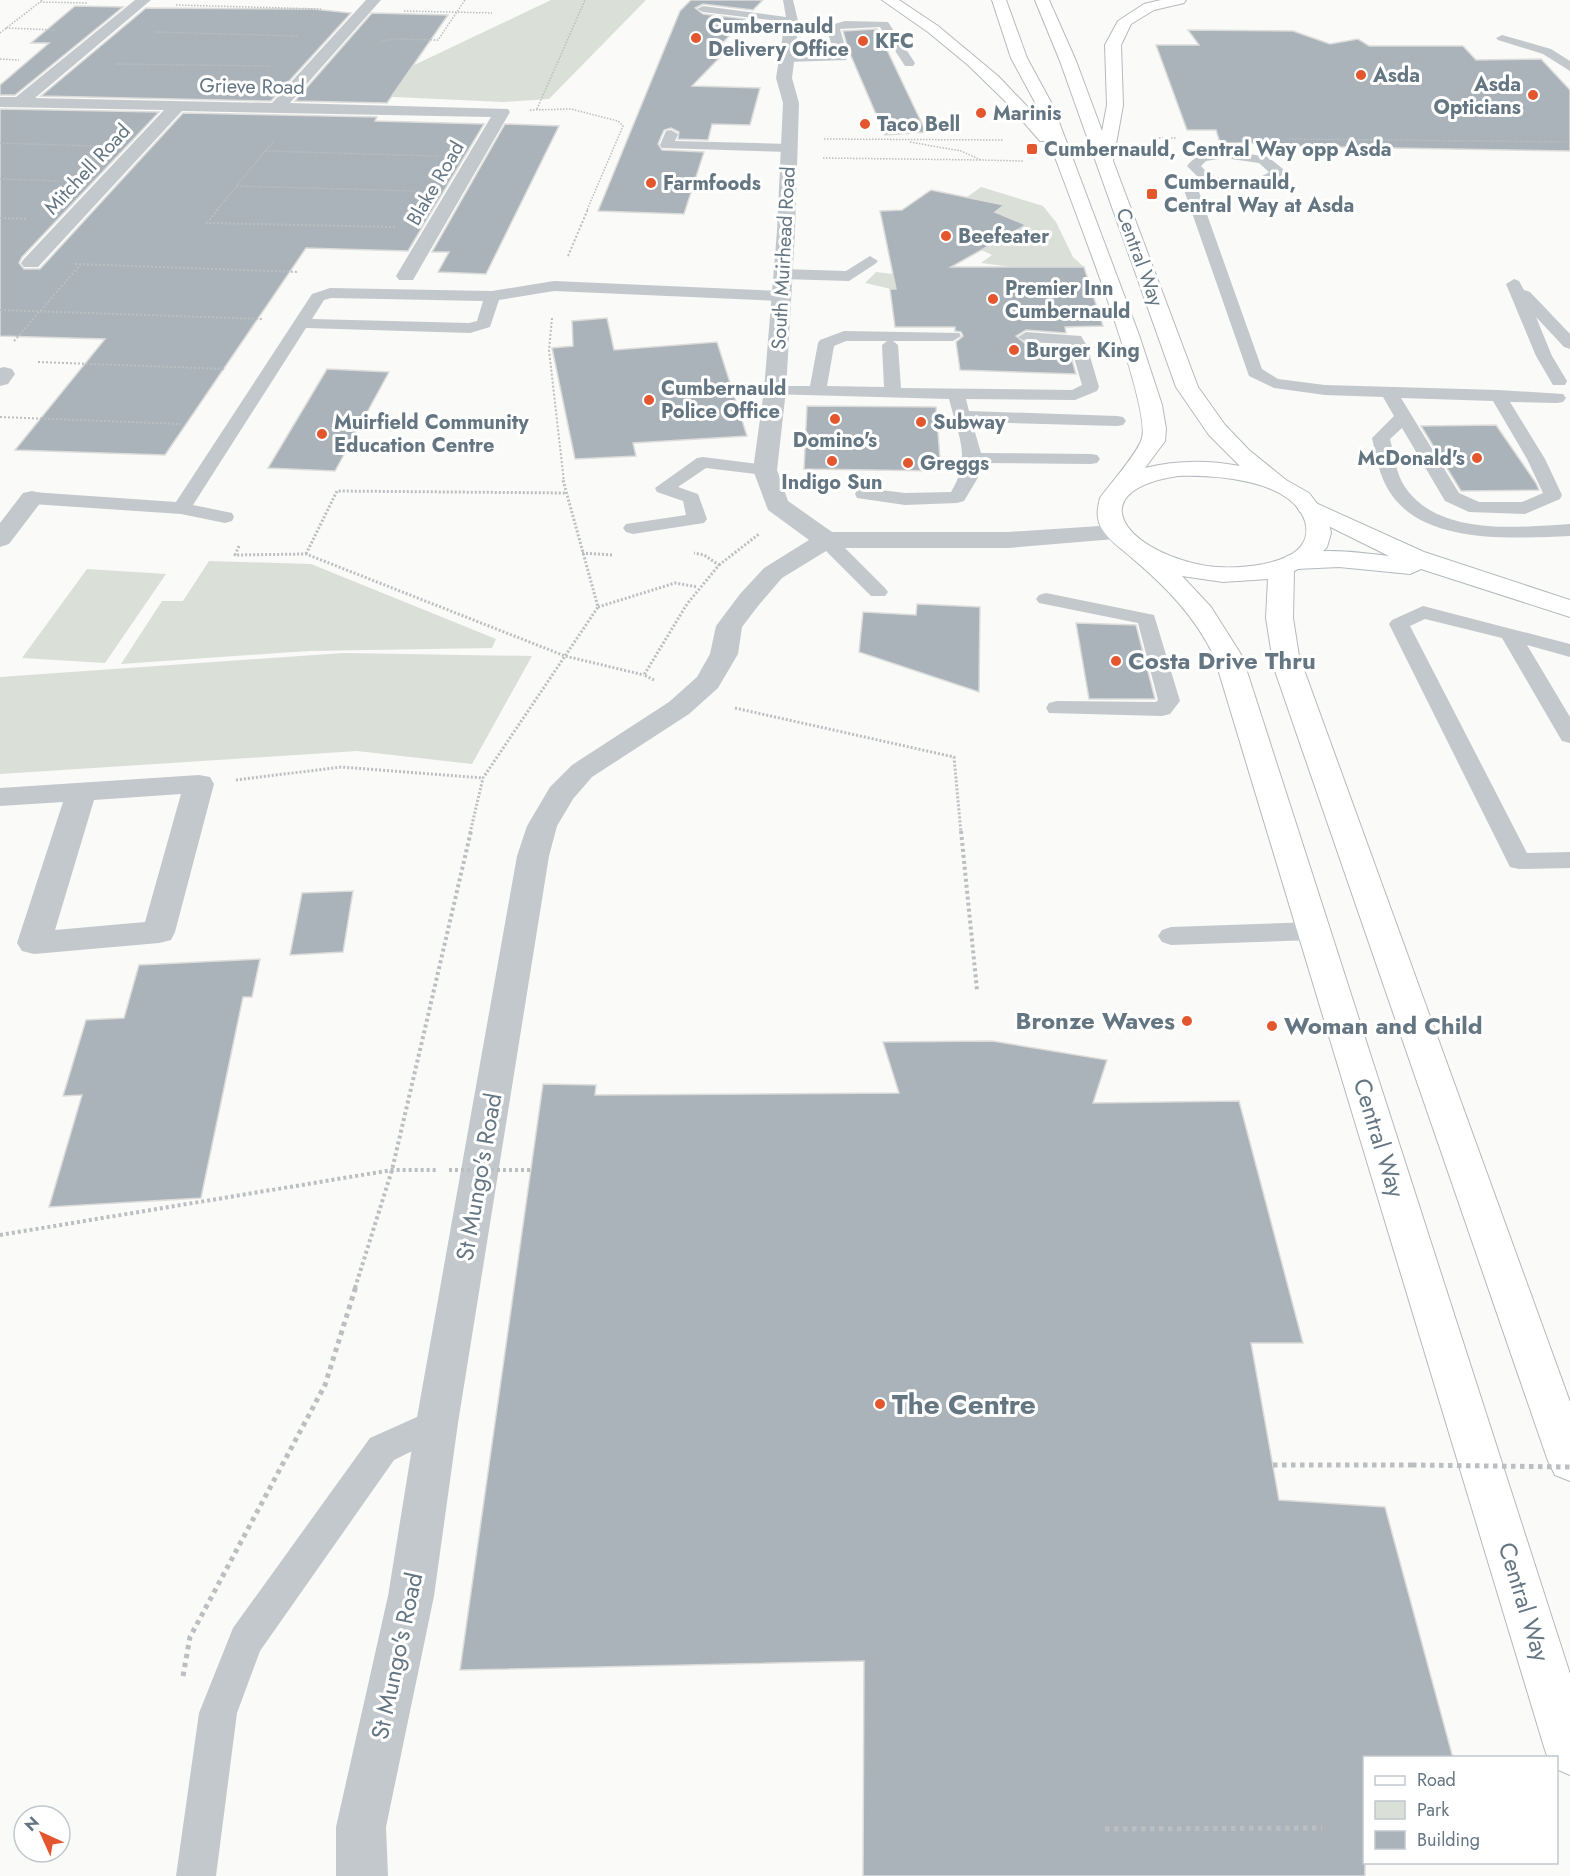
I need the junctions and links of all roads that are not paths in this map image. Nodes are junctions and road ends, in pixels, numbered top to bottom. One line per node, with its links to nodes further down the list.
1 (788, 0): 10 (lane)
2 (889, 0): 24 (main road)
3 (992, 0): 12 (main road)
4 (999, 0): 12 (main road, Central Way)
5 (1042, 0): 23 (main road, Central Way)
6 (1179, 0): 23 (main road)
7 (141, 3): 17 (street)
8 (369, 5): 19 (street)
9 (703, 9): 10 (lane)
10 (792, 21): 13 (street, South Muirhead Road)
11 (1502, 38): 15 (lane)
12 (1017, 51): 24 (main road, Central Way)
13 (788, 58): 14 (lane); 22 (street, South Muirhead Road)
14 (909, 63)
15 (1570, 67)
16 (0, 102): 17 (street, Grieve Road)
17 (20, 102): 18 (street, Grieve Road)
18 (177, 106): 19 (street, Grieve Road); 27 (street, Mitchell Road)
19 (276, 108): 20 (street, Grieve Road)
20 (502, 112): 29 (street, Blake Road)
21 (671, 134): 22 (lane)
22 (789, 148): 28 (street, South Muirhead Road)
23 (1105, 160): 51 (main road, Central Way)
24 (1066, 162): 53 (main road, Central Way)
25 (1211, 179): 25 (lane); 39 (lane)
26 (870, 261): 28 (lane)
27 (31, 263)
28 (782, 274): 31 (street, South Muirhead Road)
29 (406, 276)
30 (492, 296): 31 (lane); 32 (lane); 32 (lane)
31 (781, 296): 37 (street, South Muirhead Road)
32 (301, 323): 58 (lane)
33 (953, 336): 38 (lane)
34 (1026, 337): 42 (lane)
35 (1570, 344): 40 (lane)
36 (890, 345): 41 (lane)
37 (774, 390): 38 (lane); 50 (street, South Muirhead Road)
38 (818, 391): 41 (lane)
39 (1388, 391): 43 (lane); 45 (lane)
40 (1564, 391): 43 (lane)
41 (893, 392): 42 (lane)
42 (956, 394): 44 (lane)
43 (1498, 395): 49 (lane)
44 (963, 416): 46 (lane); 47 (lane)
45 (1403, 417): 49 (lane); 61 (lane)
46 (1116, 421)
47 (971, 458): 48 (lane); 52 (lane)
48 (1091, 459)
49 (1540, 466): 56 (lane)
50 (765, 470): 60 (lane); 63 (street, South Muirhead Road)
51 (1279, 486): 53 (main road); 57 (main road)
52 (864, 494)
53 (1115, 494): 64 (main road)
54 (0, 497): 55 (street)
55 (32, 498): 58 (lane); 62 (street)
56 (1570, 501)
57 (1309, 507): 65 (main road); 66 (main road)
58 (181, 508): 59 (lane)
59 (225, 517)
60 (633, 528)
61 (1570, 530)
62 (0, 539)
63 (826, 540): 64 (street); 67 (lane); 81 (street, St Mungo's Road)
64 (1128, 543): 65 (main road); 79 (main road, Central Way)
65 (1289, 565): 66 (main road); 82 (main road)
66 (1450, 571): 68 (main road)
67 (878, 592)
68 (1531, 594): 69 (main road); 71 (main road)
69 (1570, 598)
70 (1046, 599): 74 (lane)
71 (1570, 609)
72 (1510, 634): 73 (lane); 75 (lane); 78 (lane)
73 (1570, 651)
74 (1057, 708)
75 (1570, 736)
76 (82, 791): 76 (street); 77 (street)
77 (0, 797)
78 (1570, 860)
79 (1314, 931): 80 (lane); 83 (main road, Central Way)
80 (1171, 936)
81 (437, 1423): 84 (lane); 85 (street, St Mungo's Road)
82 (1570, 1461)
83 (1570, 1750)
84 (196, 1876)
85 (362, 1876)

